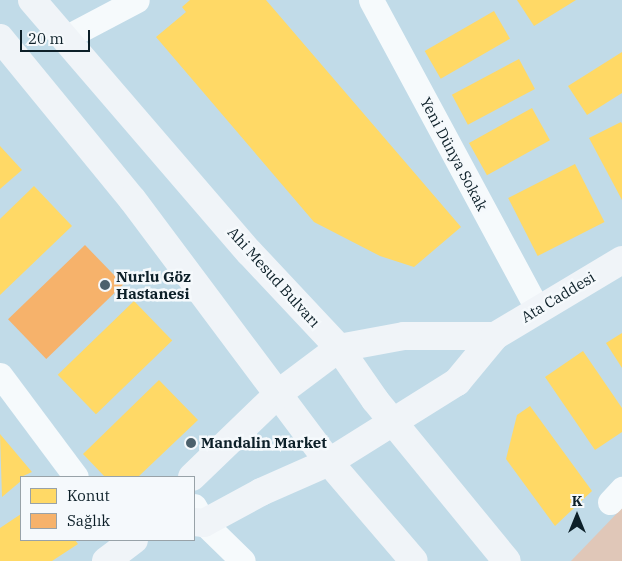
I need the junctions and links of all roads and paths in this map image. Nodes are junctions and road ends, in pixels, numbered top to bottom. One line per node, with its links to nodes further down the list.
1 (32, 0): 4 (main road, Ahi Mesud Bulvarı)
2 (136, 0): 4 (street)
3 (371, 0): 7 (street, Yeni Dünya Sokak)
4 (65, 38): 9 (main road, Ahi Mesud Bulvarı)
5 (2, 44): 11 (main road)
6 (622, 260): 7 (main road, Ata Caddesi)
7 (537, 308): 8 (main road, Ata Caddesi)
8 (495, 336): 9 (main road); 12 (main road, Ata Caddesi)
9 (339, 348): 11 (main road); 12 (main road, Ahi Mesud Bulvarı)
10 (2, 379): 14 (street)
11 (278, 393): 13 (main road); 15 (main road)
12 (394, 423): 13 (main road, Ata Caddesi); 19 (main road, Ahi Mesud Bulvarı)
13 (329, 462): 16 (main road, Ata Caddesi); 18 (main road)
14 (75, 476)
15 (193, 476)
16 (197, 517): 17 (street)
17 (243, 561)
18 (414, 561)
19 (507, 561)

